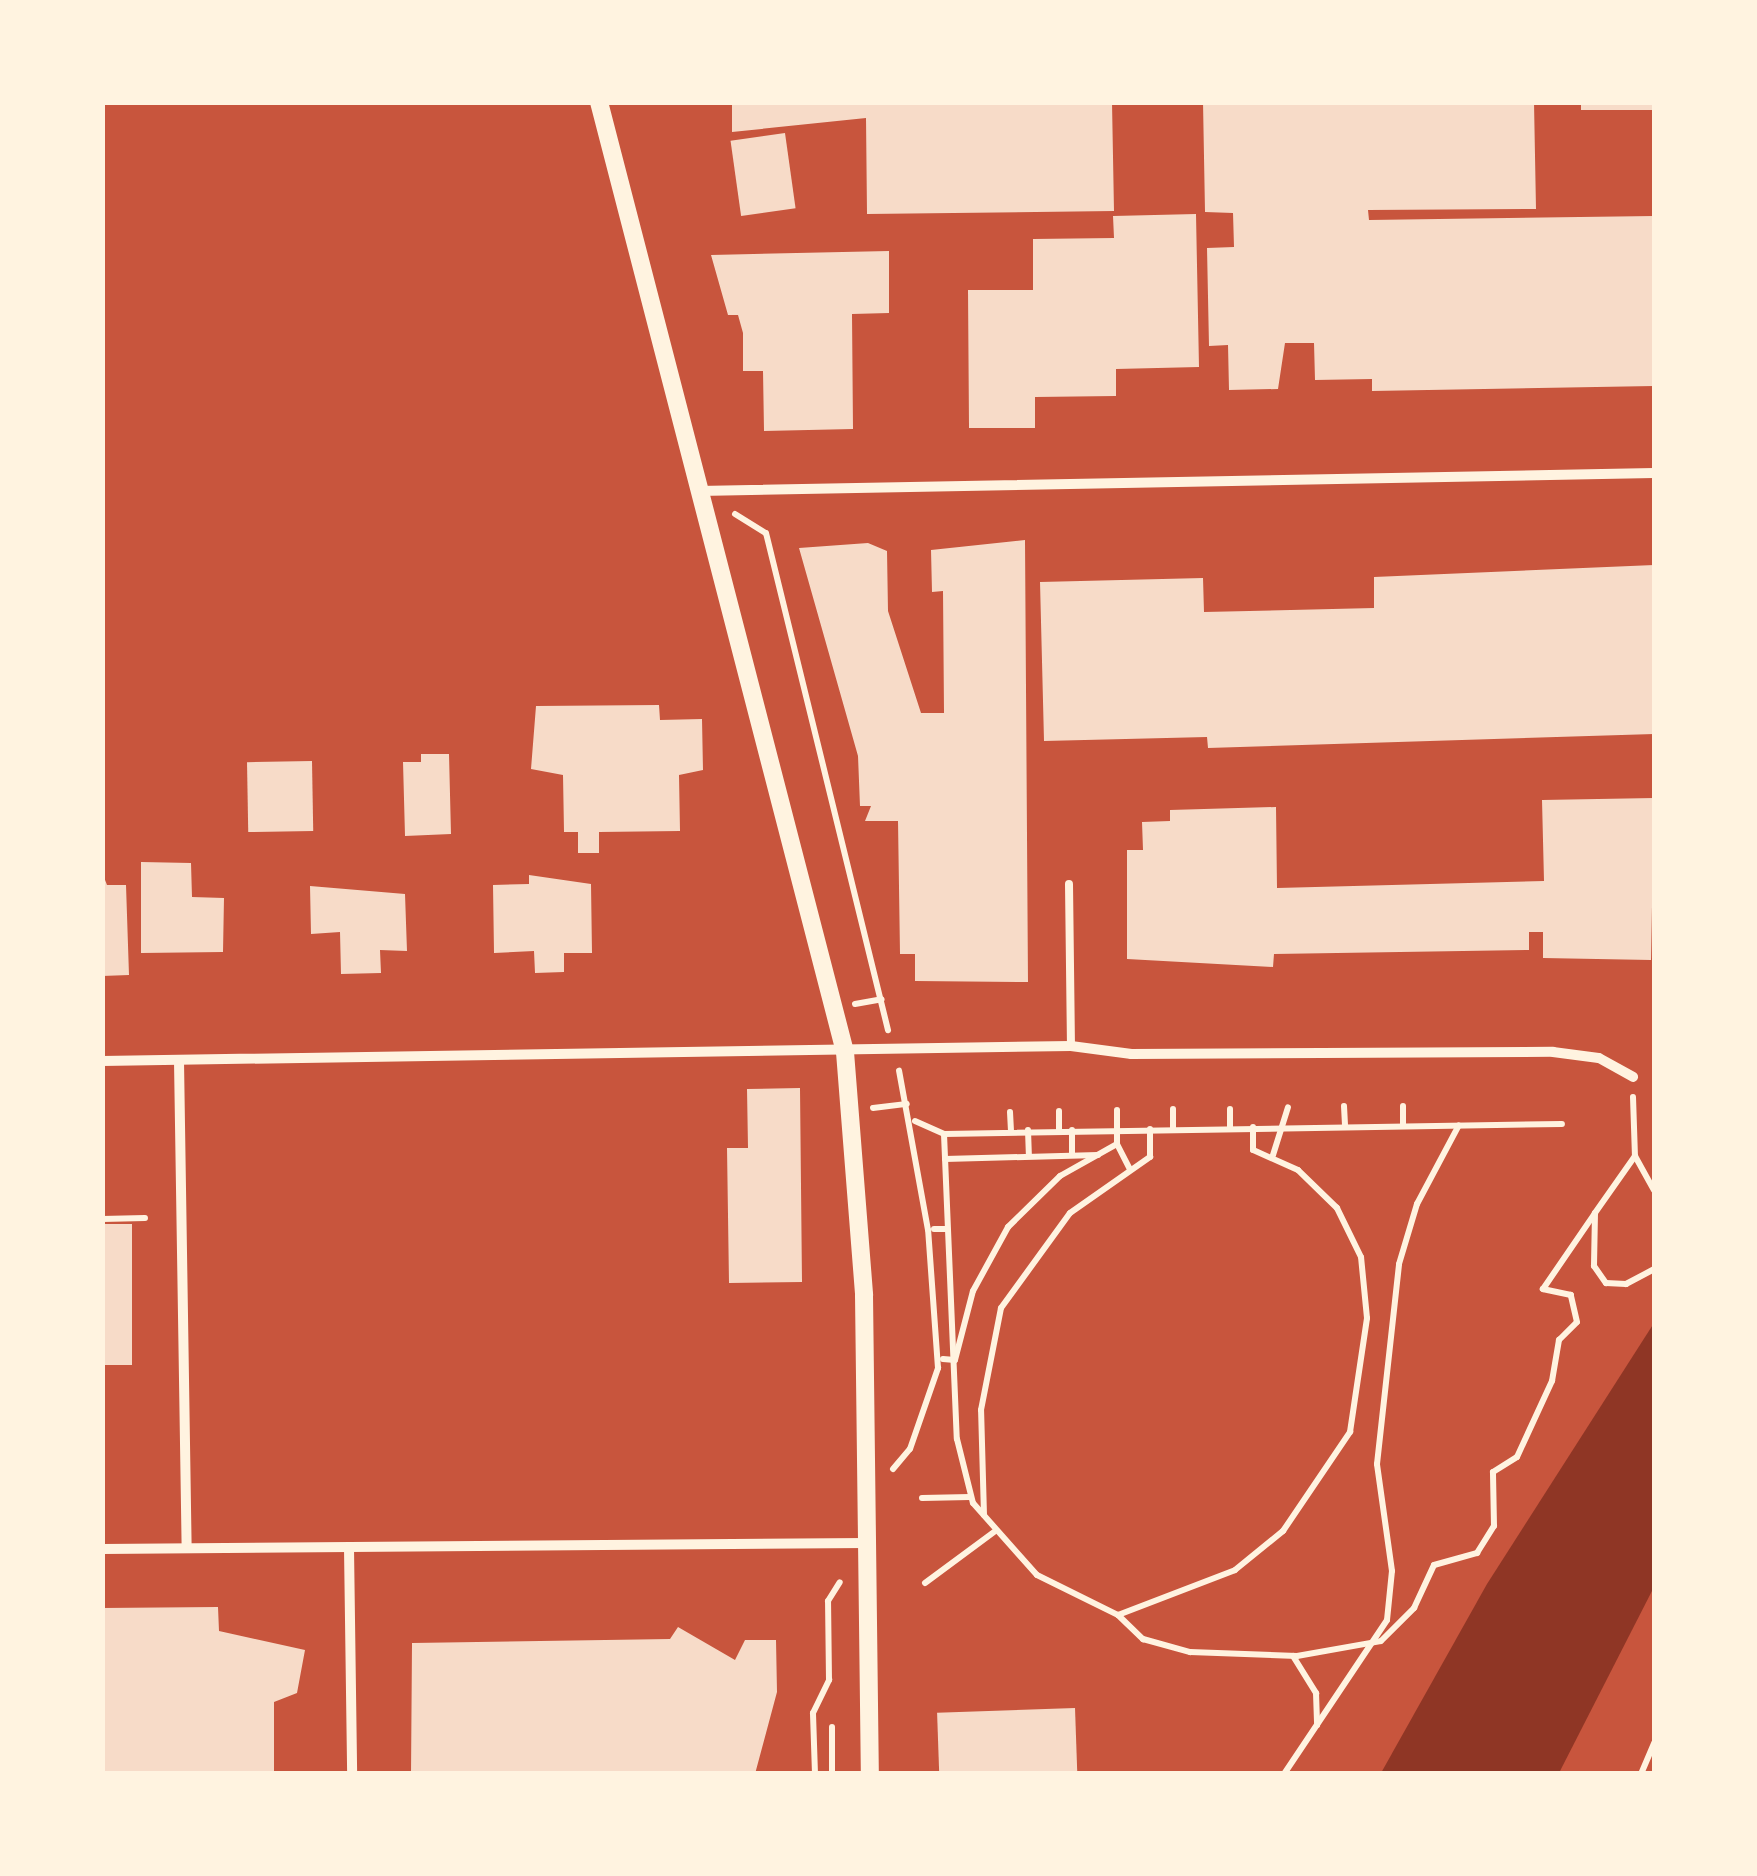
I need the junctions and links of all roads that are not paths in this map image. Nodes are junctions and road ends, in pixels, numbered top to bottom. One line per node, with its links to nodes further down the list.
1 (599, 102): 3 (street)
2 (1654, 473): 3 (street)
3 (699, 491): 6 (street)
4 (1069, 884): 5 (lane)
5 (1071, 1046): 6 (street); 9 (street)
6 (845, 1052): 8 (street); 10 (street)
7 (102, 1061): 8 (street)
8 (178, 1061): 11 (street)
9 (1633, 1077)
10 (866, 1544): 12 (street); 15 (street)
11 (187, 1547): 12 (street); 13 (street)
12 (350, 1548): 14 (street)
13 (102, 1549)
14 (352, 1774)
15 (870, 1774)

